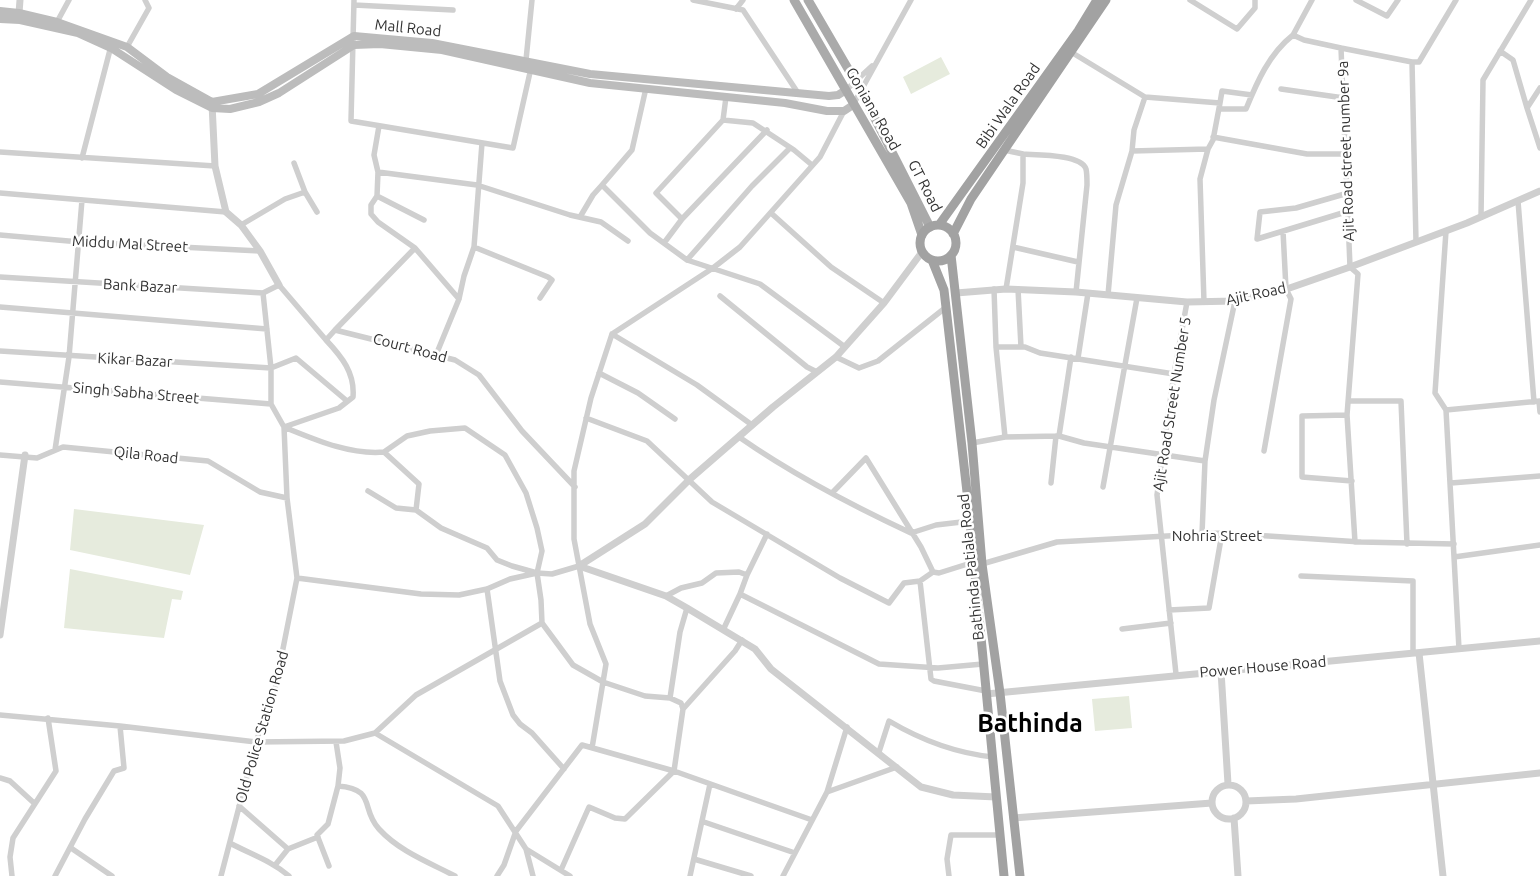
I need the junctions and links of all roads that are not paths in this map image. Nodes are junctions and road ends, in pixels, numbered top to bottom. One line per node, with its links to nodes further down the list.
1 (20, 0): 23 (street)
2 (69, 0): 25 (street)
3 (146, 0): 29 (street)
4 (532, 0): 33 (street)
5 (693, 0): 20 (street)
6 (743, 0): 20 (street)
7 (794, 0): 41 (main road, Goniana Road)
8 (808, 0): 37 (main road, GT Road)
9 (913, 0): 35 (street)
10 (1097, 0): 89 (highway, Bibi Wala Road)
11 (1106, 0): 32 (highway)
12 (1190, 0): 13 (street)
13 (1255, 0)
14 (1312, 0): 26 (street)
15 (1356, 0): 16 (street)
16 (1398, 0)
17 (1456, 0): 34 (street)
18 (1531, 0): 31 (street)
19 (354, 2): 21 (street); 27 (street)
20 (736, 9): 43 (street)
21 (453, 10)
22 (0, 11): 23 (main road)
23 (19, 13): 25 (main road)
24 (0, 19): 28 (main road)
25 (57, 22): 28 (main road)
26 (1293, 35): 30 (street); 44 (street)
27 (354, 40): 33 (main road, Mall Road); 36 (main road); 48 (main road, Mall Road); 54 (street)
28 (112, 45): 29 (main road); 48 (main road); 66 (street)
29 (126, 47): 48 (main road)
30 (1341, 48): 34 (street, Ajit Road street number 9a); 47 (street, Ajit Road street number 9a)
31 (1500, 51): 51 (street); 85 (street)
32 (1071, 52): 45 (street); 61 (highway)
33 (526, 60): 43 (main road, Mall Road)
34 (1412, 62): 97 (street)
35 (874, 65): 37 (street); 42 (street)
36 (531, 68): 38 (main road); 57 (street)
37 (854, 81): 41 (street); 42 (main road, GT Road)
38 (646, 88): 46 (main road); 72 (street)
39 (1540, 88): 51 (street)
40 (1281, 89): 47 (street)
41 (846, 90): 43 (main road, Mall Road); 49 (main road, Goniana Road)
42 (861, 91): 49 (street); 89 (main road, GT Road)
43 (798, 92)
44 (1252, 95): 50 (street); 50 (street)
45 (1145, 96): 50 (street); 62 (street)
46 (726, 97): 52 (main road); 53 (street)
47 (1344, 98): 65 (street, Ajit Road street number 9a)
48 (212, 105): 69 (street)
49 (854, 105): 52 (main road); 94 (main road, Goniana Road)
50 (1220, 106): 56 (street)
51 (1527, 108): 60 (street)
52 (844, 111): 68 (street)
53 (723, 120): 55 (street); 86 (street)
54 (379, 126): 57 (street); 70 (street)
55 (767, 130): 58 (street); 86 (street)
56 (1213, 137): 59 (street); 65 (street)
57 (482, 143): 71 (street)
58 (790, 148): 68 (street); 105 (street)
59 (1208, 148): 62 (street); 127 (street)
60 (1540, 148)
61 (1004, 150): 64 (street); 92 (highway)
62 (1132, 151): 121 (street)
63 (0, 152): 66 (street)
64 (1023, 154): 100 (street); 107 (street)
65 (1347, 154): 76 (street, Ajit Road street number 9a)
66 (82, 158): 69 (street)
67 (294, 163): 74 (street)
68 (812, 165): 83 (street)
69 (215, 166): 81 (street)
70 (378, 172): 71 (street); 77 (street)
71 (479, 185): 84 (street); 99 (street)
72 (602, 185): 84 (street); 98 (street)
73 (1540, 191): 79 (street, Ajit Road)
74 (305, 192): 82 (street); 88 (street)
75 (0, 193): 78 (street)
76 (1348, 193): 80 (street, Ajit Road street number 9a); 90 (street)
77 (377, 196): 87 (street); 101 (street)
78 (82, 200): 81 (street); 96 (street)
79 (1518, 201): 85 (street, Ajit Road); 155 (street)
80 (1349, 211): 90 (street); 108 (street, Ajit Road street number 9a)
81 (226, 212): 88 (street)
82 (317, 212)
83 (771, 212): 109 (street); 129 (street)
84 (580, 216): 95 (street)
85 (1481, 217): 91 (street, Ajit Road)
86 (682, 219): 98 (street)
87 (424, 220)
88 (241, 225): 102 (street)
89 (935, 226): 92 (highway); 94 (highway)
90 (1283, 231): 116 (street)
91 (1446, 231): 97 (street, Ajit Road); 157 (street)
92 (953, 234): 104 (highway)
93 (0, 235): 96 (street, Middu Mal Street)
94 (922, 235): 103 (highway)
95 (628, 241)
96 (80, 242): 102 (street, Middu Mal Street); 111 (street)
97 (1416, 242): 108 (street, Ajit Road)
98 (664, 243): 105 (street)
99 (474, 247): 123 (street); 125 (street)
100 (1013, 247): 107 (street); 114 (street)
101 (415, 248): 125 (street); 134 (street)
102 (260, 251): 112 (street)
103 (922, 252): 106 (highway); 129 (street)
104 (951, 255): 106 (highway); 119 (highway, Bathinda Patiala Road)
105 (687, 260): 109 (street)
106 (932, 260): 131 (highway)
107 (1078, 262): 117 (street)
108 (1350, 266): 116 (street, Ajit Road); 154 (street, Ajit Road street number 9a)
109 (713, 268): 135 (street); 137 (street)
110 (0, 277): 111 (street, Bank Bazar)
111 (76, 282): 118 (street, Bank Bazar); 132 (street)
112 (279, 285): 118 (street, Bank Bazar); 136 (street)
113 (994, 289): 114 (street, Ajit Road); 119 (street, Ajit Road); 138 (street)
114 (1006, 289): 115 (street, Ajit Road)
115 (1018, 289): 117 (street, Ajit Road); 139 (street)
116 (1286, 289): 128 (street, Ajit Road); 170 (street)
117 (1076, 292): 120 (street, Ajit Road)
118 (263, 293): 133 (street)
119 (956, 293): 167 (highway, Bathinda Patiala Road)
120 (1088, 293): 121 (street, Ajit Road); 145 (street)
121 (1108, 295): 124 (street, Ajit Road)
122 (720, 296): 148 (street)
123 (540, 298)
124 (1137, 298): 126 (street, Ajit Road); 146 (street)
125 (459, 299): 141 (street)
126 (1187, 302): 127 (street, Ajit Road); 150 (street, Ajit Road Street Number 5)
127 (1204, 302): 128 (street, Ajit Road)
128 (1235, 302): 175 (street)
129 (884, 303): 137 (street)
130 (0, 307): 132 (street)
131 (945, 308): 143 (street); 187 (highway)
132 (71, 313): 133 (street); 142 (street)
133 (267, 329): 147 (street)
134 (335, 330): 136 (street); 141 (street, Court Road)
135 (612, 334): 149 (street); 162 (street)
136 (326, 340): 153 (street)
137 (845, 347): 143 (street)
138 (996, 347): 139 (street); 166 (street)
139 (1021, 348): 144 (street)
140 (0, 351): 142 (street, Kikar Bazar)
141 (436, 355): 181 (street, Court Road)
142 (69, 357): 147 (street, Kikar Bazar); 152 (street)
143 (836, 357): 148 (street)
144 (1071, 357): 145 (street); 164 (street)
145 (1078, 358): 146 (street)
146 (1124, 366): 150 (street); 168 (street)
147 (270, 368): 153 (street); 156 (street)
148 (817, 372): 162 (street)
149 (599, 373): 160 (street); 161 (street)
150 (1174, 374): 172 (street, Ajit Road Street Number 5)
151 (0, 382): 152 (street, Singh Sabha Street)
152 (66, 387): 156 (street, Singh Sabha Street); 169 (street)
153 (347, 401): 163 (street)
154 (1349, 401): 159 (street, Ajit Road street number 9a); 194 (street)
155 (1538, 401): 157 (street); 158 (street)
156 (271, 404): 163 (street)
157 (1446, 410): 180 (street)
158 (1540, 412)
159 (1347, 415): 178 (street, Ajit Road street number 9a); 178 (street)
160 (586, 418): 177 (street); 181 (street)
161 (675, 419)
162 (752, 425): 165 (street)
163 (284, 427): 171 (street); 185 (street, Old Police Station Road)
164 (1058, 436): 166 (street); 168 (street); 179 (street)
165 (738, 437): 177 (street); 184 (street)
166 (1004, 437): 167 (street)
167 (972, 443): 198 (highway, Bathinda Patiala Road)
168 (1109, 446): 172 (street); 182 (street)
169 (55, 450): 174 (street, Qila Road); 185 (street, Qila Road)
170 (1264, 450)
171 (384, 452): 186 (street); 201 (street)
172 (1163, 454): 175 (street); 192 (street, Ajit Road Street Number 5)
173 (0, 455): 174 (street, Qila Road)
174 (25, 455): 215 (street)
175 (1205, 461): 191 (street)
176 (1540, 476): 180 (street)
177 (690, 479): 190 (street); 199 (street)
178 (1352, 481): 193 (street, Ajit Road street number 9a)
179 (1051, 483)
180 (1451, 483): 195 (street)
181 (575, 487): 199 (street)
182 (1103, 487)
183 (368, 491): 186 (street)
184 (833, 492): 188 (street); 188 (street)
185 (286, 498): 204 (street, Old Police Station Road)
186 (416, 510): 201 (street)
187 (970, 521): 188 (street); 198 (highway)
188 (911, 533): 200 (street)
189 (1222, 533): 191 (street, Nohria Street); 193 (street, Nohria Street); 210 (street)
190 (767, 534): 202 (street); 205 (street)
191 (1202, 534): 192 (street, Nohria Street)
192 (1162, 536): 198 (street, Nohria Street); 210 (street, Ajit Road Street Number 5)
193 (1355, 542): 194 (street, Nohria Street)
194 (1407, 544): 195 (street, Nohria Street)
195 (1454, 544): 197 (street)
196 (1540, 545): 197 (street)
197 (1454, 558): 218 (street)
198 (978, 563): 200 (street, Nohria Street); 221 (highway); 227 (highway, Bathinda Patiala Road)
199 (579, 566): 201 (street); 208 (street); 225 (street)
200 (933, 572): 205 (street)
201 (537, 574): 206 (street); 211 (street)
202 (748, 575): 207 (street); 208 (street)
203 (1301, 576): 220 (street)
204 (297, 578): 206 (street); 235 (street, Old Police Station Road)
205 (920, 581): 222 (street)
206 (487, 589): 219 (street)
207 (740, 594): 213 (street); 222 (street)
208 (666, 596): 209 (street)
209 (687, 608): 213 (street); 228 (street)
210 (1169, 610): 212 (street, Ajit Road Street Number 5)
211 (542, 623): 219 (street); 225 (street)
212 (1171, 623): 214 (street); 224 (street, Ajit Road Street Number 5)
213 (724, 628): 216 (street)
214 (1122, 629)
215 (0, 635)
216 (742, 640): 229 (street); 233 (street)
217 (1540, 641): 218 (street, Power House Road)
218 (1459, 649): 220 (street, Power House Road)
219 (496, 650): 234 (street); 241 (street)
220 (1416, 653): 223 (street, Power House Road); 247 (street)
221 (983, 664): 222 (street); 226 (highway)
222 (930, 666): 226 (street)
223 (1221, 671): 224 (street, Power House Road); 246 (street)
224 (1176, 674): 227 (street, Power House Road)
225 (603, 682): 228 (street); 237 (street)
226 (986, 692): 227 (street, Power House Road); 239 (highway)
227 (1000, 694): 255 (highway, Bathinda Patiala Road)
228 (670, 698): 229 (street)
229 (683, 709): 242 (street)
230 (0, 715): 231 (street)
231 (48, 718): 232 (street); 252 (street)
232 (120, 726): 235 (street); 263 (street)
233 (847, 727): 238 (street); 249 (street)
234 (375, 733): 236 (street); 259 (street)
235 (256, 742): 236 (street); 254 (street, Old Police Station Road)
236 (336, 742): 248 (street)
237 (592, 748): 241 (street); 242 (street)
238 (879, 752): 239 (street); 240 (street)
239 (992, 757): 250 (highway)
240 (898, 767): 249 (street); 250 (street)
241 (564, 770): 259 (street)
242 (674, 771): 245 (street); 270 (street)
243 (1540, 773): 247 (street)
244 (0, 778): 252 (street)
245 (710, 784): 257 (street); 258 (street)
246 (1228, 784): 251 (street); 253 (street)
247 (1434, 784): 251 (street); 287 (street)
248 (338, 786): 261 (street); 277 (street)
249 (827, 792): 257 (street)
250 (996, 797): 260 (highway)
251 (1246, 801): 256 (street)
252 (34, 803): 272 (street)
253 (1212, 803): 255 (street); 256 (street)
254 (239, 806): 262 (street, Old Police Station Road); 264 (street)
255 (1013, 818): 285 (highway, Bathinda Patiala Road)
256 (1234, 818): 286 (street)
257 (812, 820): 266 (street)
258 (704, 822): 266 (street); 267 (street)
259 (516, 831): 265 (street); 278 (street)
260 (1000, 835): 283 (street); 284 (highway)
261 (318, 837): 264 (street); 269 (street)
262 (230, 843): 268 (street); 275 (street, Old Police Station Road)
263 (71, 848): 273 (street); 274 (street)
264 (288, 849): 268 (street)
265 (526, 849): 270 (street); 271 (street)
266 (795, 853): 282 (street)
267 (694, 859): 280 (street); 281 (street)
268 (276, 864): 276 (street)
269 (329, 866)
270 (561, 870): 279 (street)
271 (532, 875)
272 (12, 876)
273 (55, 876)
274 (112, 876)
275 (221, 876)
276 (288, 876)
277 (454, 876)
278 (497, 876)
279 (570, 876)
280 (690, 876)
281 (751, 876)
282 (783, 876)
283 (949, 876)
284 (1004, 876)
285 (1020, 876)
286 (1238, 876)
287 (1443, 876)

